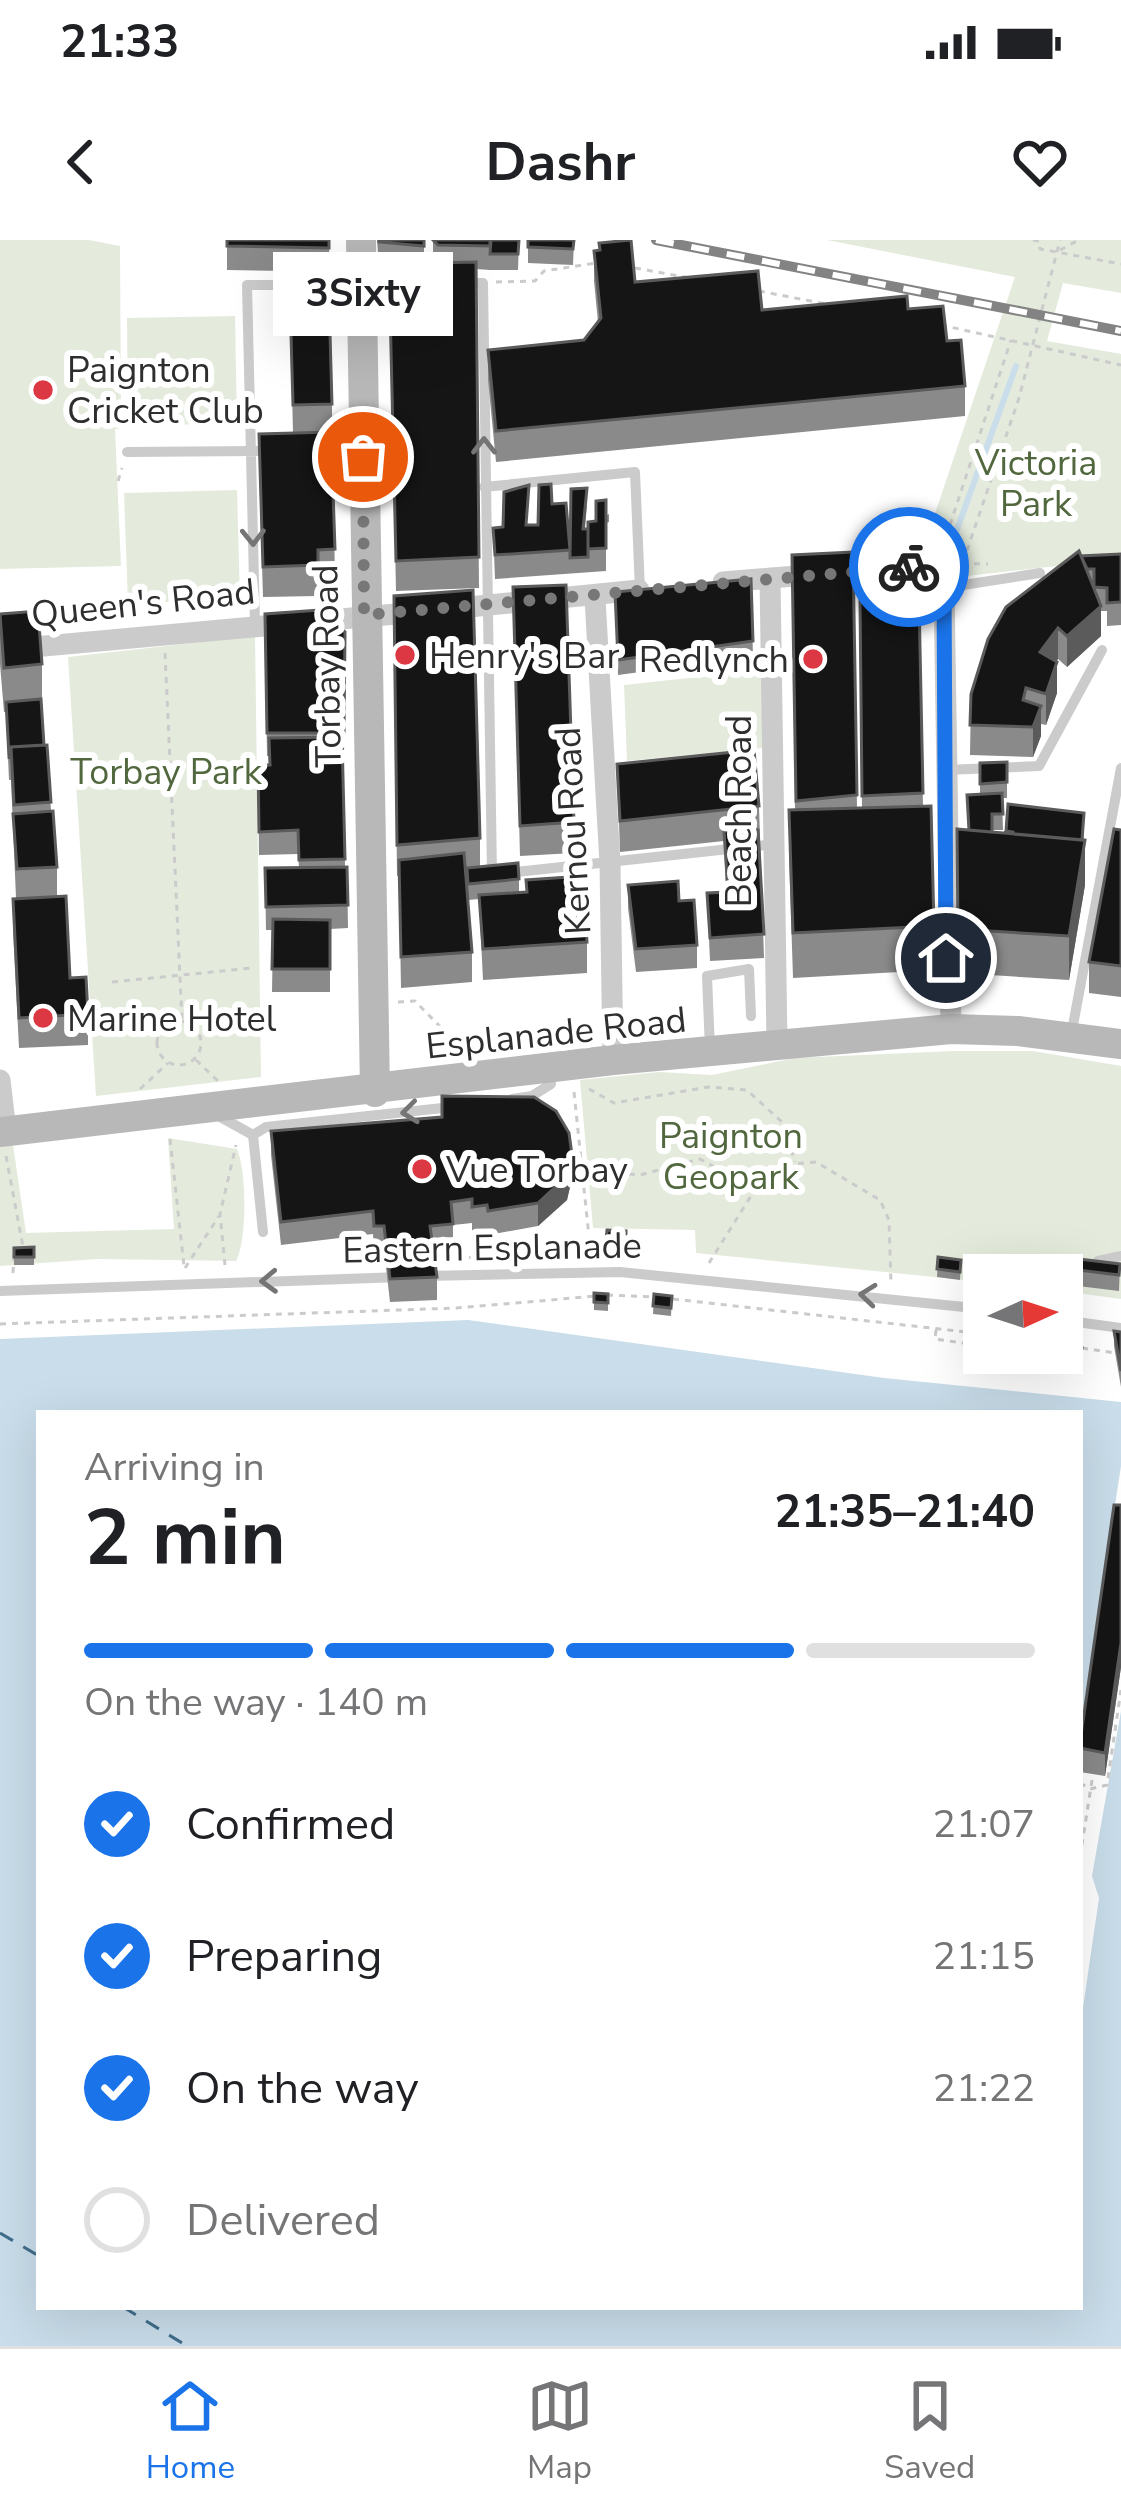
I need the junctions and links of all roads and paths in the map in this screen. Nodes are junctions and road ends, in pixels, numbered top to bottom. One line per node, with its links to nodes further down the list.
1 (361, 240): 13 (main road, Torbay Road)
2 (1037, 240): 5 (path)
3 (1060, 240): 5 (path)
4 (1079, 240): 5 (path)
5 (1058, 251): 7 (path); 18 (path)
6 (608, 264): 10 (path)
7 (1121, 264)
8 (620, 265): 9 (path)
9 (689, 278)
10 (483, 283): 12 (lane); 25 (lane, one-way to 10)
11 (424, 284): 13 (lane)
12 (444, 284)
13 (359, 286): 21 (lane); 24 (main road, Torbay Road)
14 (758, 291): 15 (path)
15 (827, 304)
16 (943, 326): 17 (path)
17 (1012, 339): 18 (path); 18 (path)
18 (1032, 346): 19 (path)
19 (1121, 365)
20 (299, 450): 24 (lane)
21 (251, 451): 22 (lane); 23 (lane); 34 (lane, one-way to 34)
22 (275, 451)
23 (128, 452)
24 (363, 457): 33 (main road, Torbay Road)
25 (484, 487): 30 (lane); 32 (lane)
26 (1040, 573): 29 (lane)
27 (770, 578): 28 (street); 29 (street); 41 (street, Beach Road)
28 (705, 584)
29 (944, 588): 39 (street)
30 (651, 589): 31 (street, Queen's Road)
31 (595, 598): 32 (street, Queen's Road); 44 (street, Kernou Road)
32 (484, 605): 33 (street, Queen's Road); 45 (lane)
33 (364, 615): 34 (street, Queen's Road); 52 (main road, Torbay Road)
34 (255, 624): 35 (street, Queen's Road)
35 (164, 634): 36 (street, Queen's Road); 50 (path)
36 (0, 650)
37 (1102, 650): 39 (lane)
38 (1121, 768): 40 (lane)
39 (946, 770): 55 (street)
40 (1118, 810): 42 (lane)
41 (781, 844): 44 (lane); 47 (street, Beach Road)
42 (1107, 846): 43 (lane); 56 (lane)
43 (1121, 849)
44 (610, 864): 45 (lane); 60 (street, Kernou Road)
45 (492, 874): 46 (lane)
46 (471, 876)
47 (773, 964): 49 (lane); 58 (street, Beach Road)
48 (252, 968): 50 (path)
49 (749, 969): 53 (lane); 59 (lane)
50 (180, 975): 51 (path); 54 (path)
51 (112, 982)
52 (372, 1002): 64 (path); 65 (main road, Torbay Road)
53 (751, 1016)
54 (182, 1021): 61 (path); 61 (path)
55 (951, 1029): 56 (main road, Esplanade Road); 58 (main road, Esplanade Road)
56 (1070, 1037): 57 (main road, Esplanade Road)
57 (1121, 1044)
58 (777, 1045): 59 (main road, Esplanade Road)
59 (710, 1054): 60 (main road, Esplanade Road)
60 (613, 1060): 62 (main road, Esplanade Road)
61 (169, 1062): 69 (path)
62 (563, 1068): 64 (main road, Esplanade Road); 72 (path); 73 (path)
63 (0, 1080): 70 (street)
64 (490, 1089): 65 (main road, Esplanade Road)
65 (375, 1092): 68 (main road, Esplanade Road)
66 (470, 1104): 71 (lane, one-way to 71)
67 (165, 1113): 68 (main road, Esplanade Road); 69 (main road, Esplanade Road); 83 (path)
68 (216, 1115): 71 (lane); 75 (path)
69 (130, 1117): 70 (main road, Esplanade Road)
70 (5, 1131): 88 (path)
71 (253, 1135): 76 (lane)
72 (795, 1162): 74 (path); 90 (path)
73 (581, 1170): 74 (path); 77 (path)
74 (762, 1178): 85 (path)
75 (220, 1214): 83 (path); 86 (path)
76 (262, 1232)
77 (591, 1254): 80 (path); 84 (path)
78 (1121, 1256): 82 (lane)
79 (431, 1257): 81 (path)
80 (544, 1257)
81 (490, 1259)
82 (1098, 1261)
83 (184, 1269): 87 (path)
84 (592, 1272): 85 (lane, Eastern Esplanade); 86 (lane, Eastern Esplanade, one-way to 86)
85 (702, 1278): 90 (lane, Eastern Esplanade, one-way to 85)
86 (227, 1282): 87 (lane, Eastern Esplanade)
87 (185, 1284): 88 (lane, Eastern Esplanade)
88 (14, 1290): 89 (lane, Eastern Esplanade)
89 (0, 1291)
90 (892, 1297): 91 (lane, Eastern Esplanade)
91 (963, 1306)
92 (1083, 1323): 95 (lane)
93 (0, 1324): 94 (path)
94 (936, 1328): 96 (path); 97 (path)
95 (1121, 1328)
96 (963, 1331)
97 (963, 1343)
98 (1083, 1348): 99 (path)
99 (1115, 1353)
100 (1121, 1690): 103 (path)
101 (1093, 1773): 103 (path)
102 (1083, 1785): 103 (path)
103 (1090, 1789): 104 (path)
104 (1083, 1837)

